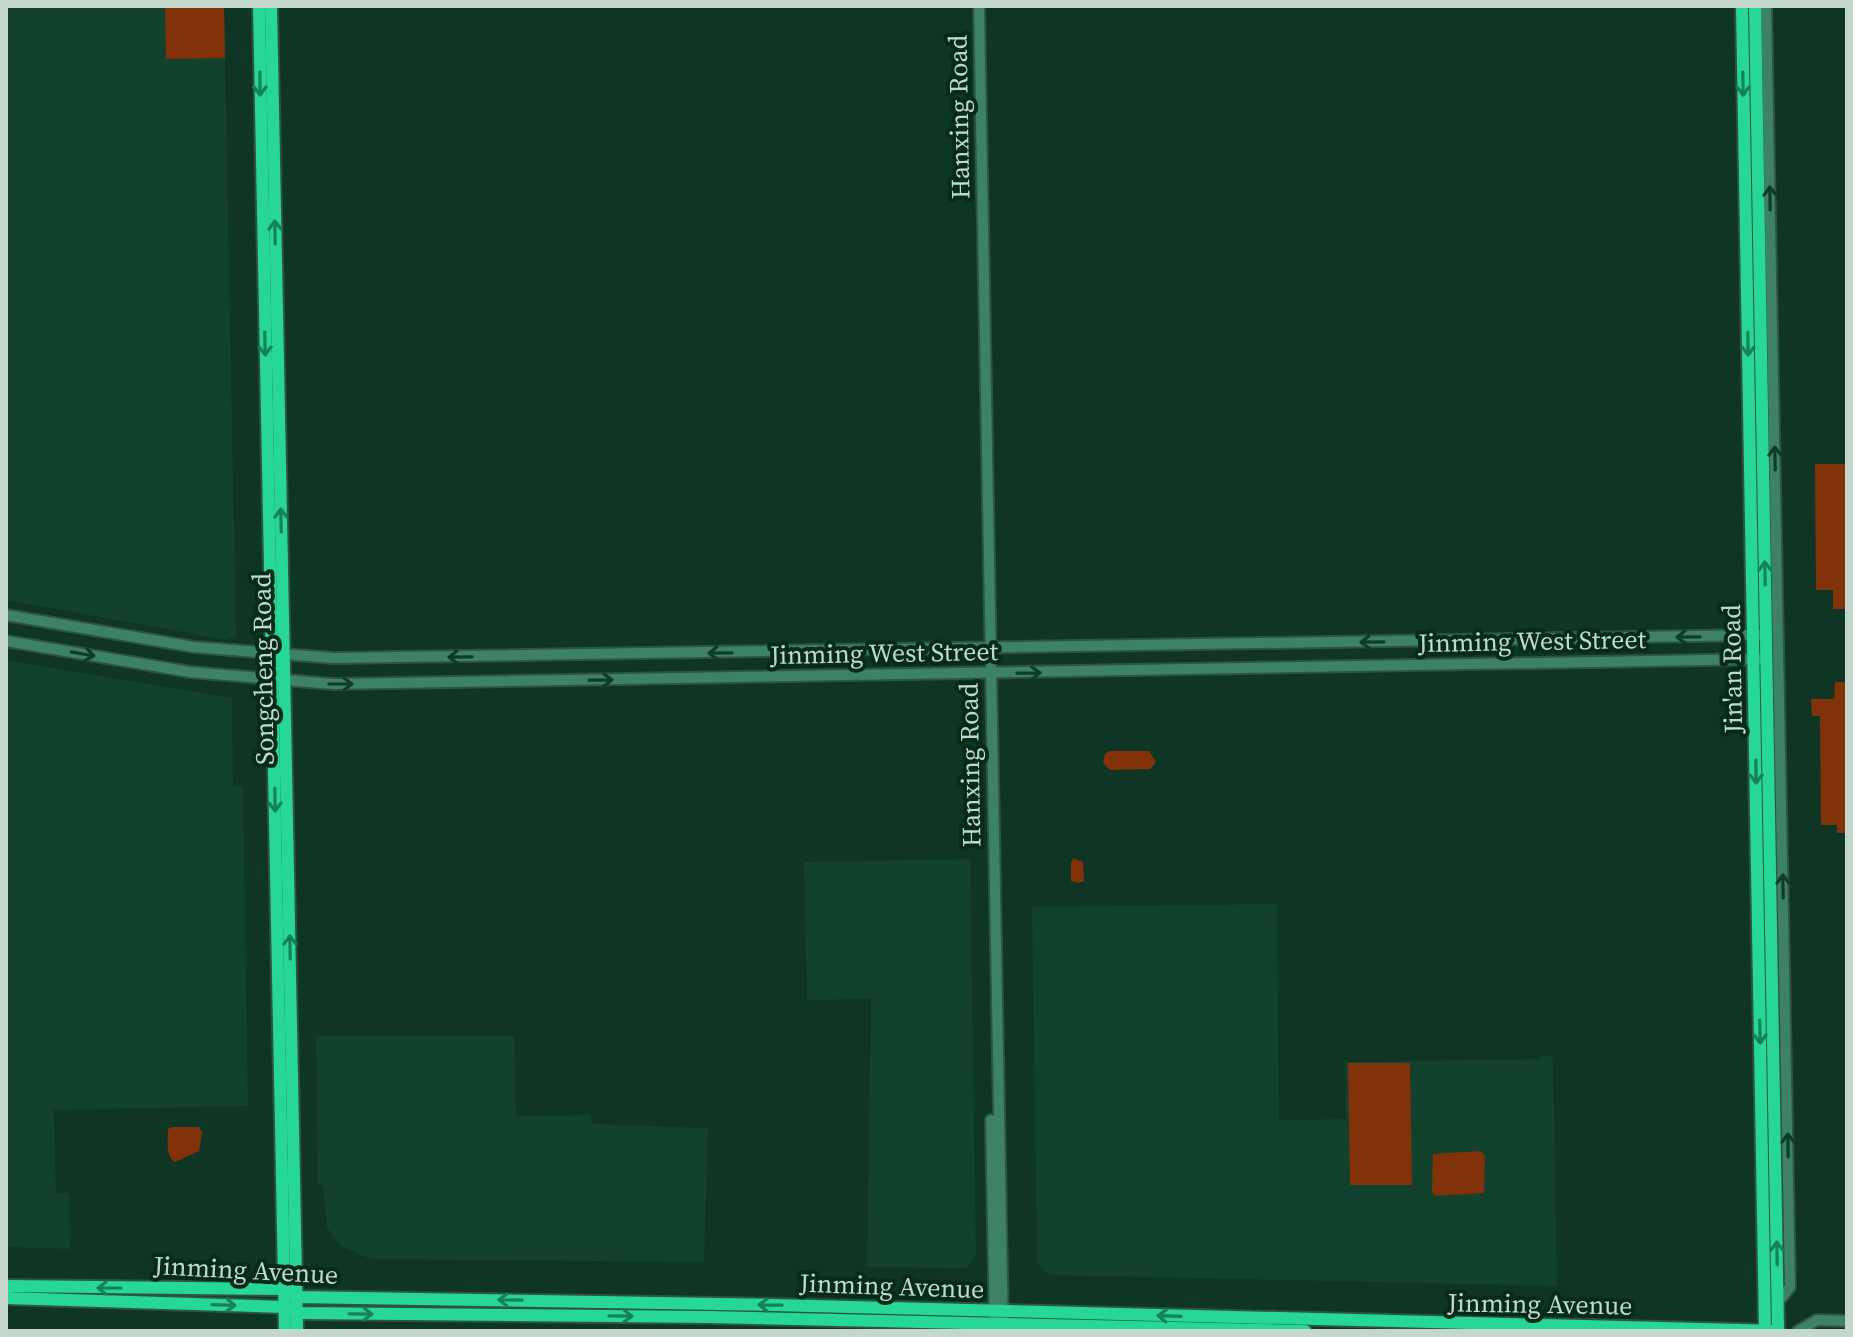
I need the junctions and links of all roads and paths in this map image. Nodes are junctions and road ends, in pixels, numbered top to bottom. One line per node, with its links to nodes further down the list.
1 (259, 6): 12 (main road, Songcheng Road, one-way to 12)
2 (271, 6): 12 (main road, Songcheng Road, one-way to 2)
3 (972, 6): 11 (street, Hanxing Road)
4 (979, 6): 11 (street, Hanxing Road)
5 (1742, 6): 9 (main road, Jin'an Road, one-way to 9)
6 (1755, 6): 9 (main road, Jin'an Road, one-way to 6)
7 (1766, 6): 20 (street, one-way to 7)
8 (6, 615): 12 (street, Jinming West Street)
9 (1760, 636): 11 (street, Jinming West Street, one-way to 11); 13 (main road, Jin'an Road)
10 (6, 641): 15 (street, Jinming West Street, one-way to 15)
11 (987, 648): 12 (street, Jinming West Street, one-way to 12); 14 (street, Hanxing Road)
12 (278, 654): 15 (main road, Songcheng Road)
13 (1760, 659): 14 (street, Jinming West Street, one-way to 13); 20 (main road, Jin'an Road, one-way to 13); 28 (main road, Jin'an Road, one-way to 28)
14 (987, 673): 15 (street, Jinming West Street, one-way to 14); 24 (street, Hanxing Road)
15 (279, 680): 17 (main road, Songcheng Road, one-way to 17); 18 (main road, Songcheng Road, one-way to 15)
16 (6, 1286): 17 (main road, Jinming Avenue, one-way to 16)
17 (284, 1289): 18 (main road, Jinming Avenue); 21 (main road, Songcheng Road)
18 (296, 1297): 22 (main road, Songcheng Road); 24 (main road, Jinming Avenue, one-way to 18)
19 (6, 1298): 21 (main road, Jinming Avenue, one-way to 21)
20 (1777, 1303): 29 (main road, Jin'an Road)
21 (284, 1307): 22 (main road, Jinming Avenue); 25 (main road, Songcheng Road)
22 (297, 1313): 24 (main road, Jinming Avenue, one-way to 24); 26 (main road, Songcheng Road)
23 (1847, 1321): 30 (street)
24 (999, 1322): 27 (main road, Jinming Avenue); 28 (main road, Jinming Avenue, one-way to 24)
25 (285, 1331)
26 (297, 1331)
27 (1305, 1331)
28 (1765, 1331): 29 (main road, Jinming Avenue)
29 (1778, 1331)
30 (1798, 1331)

